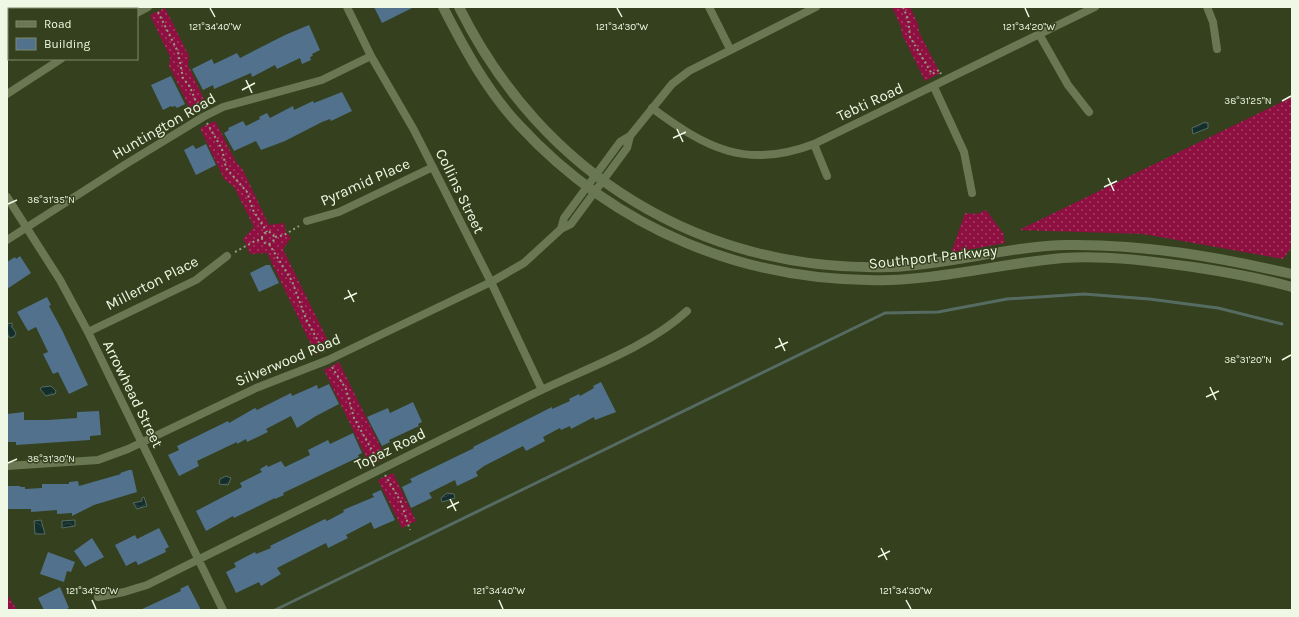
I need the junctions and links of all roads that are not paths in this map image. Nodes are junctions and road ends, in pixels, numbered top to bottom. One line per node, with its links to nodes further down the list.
1 (148, 7): 9 (street)
2 (347, 7): 13 (street, Collins Street)
3 (443, 7): 23 (street, Southport Parkway)
4 (459, 7): 22 (street, Southport Parkway)
5 (708, 7): 12 (street)
6 (816, 7): 12 (street, Silverwood Road)
7 (1095, 7): 10 (street, Tebti Road)
8 (1207, 7): 11 (street)
9 (138, 12)
10 (1039, 34): 15 (street, Tebti Road); 18 (street)
11 (1217, 48)
12 (730, 49): 17 (street, Silverwood Road)
13 (371, 56): 20 (street, Collins Street); 27 (street, Huntington Road)
14 (58, 60): 16 (street)
15 (934, 87): 19 (street, Tebti Road); 24 (street)
16 (7, 94)
17 (652, 108): 19 (street, Tebti Road); 22 (street, Silverwood Road)
18 (1089, 112)
19 (814, 144): 21 (street)
20 (432, 167): 26 (street, Pyramid Place); 31 (street, Collins Street)
21 (827, 176)
22 (599, 178): 23 (street, Silverwood Road); 30 (street, Southport Parkway)
23 (591, 189): 31 (street, Silverwood Road); 32 (street, Southport Parkway)
24 (972, 193)
25 (7, 197): 27 (street, Arrowhead Street)
26 (307, 221)
27 (26, 227): 28 (street, Huntington Road); 34 (street, Arrowhead Street)
28 (7, 240)
29 (227, 256): 34 (street, Millerton Place)
30 (1292, 274)
31 (491, 282): 35 (street, Collins Street); 36 (street, Silverwood Road)
32 (1291, 284)
33 (687, 311): 35 (street, Topaz Road)
34 (88, 332): 36 (street, Arrowhead Street)
35 (542, 390): 38 (street, Topaz Road)
36 (141, 443): 37 (street, Silverwood Road); 38 (street, Arrowhead Street)
37 (7, 466)
38 (198, 560): 39 (street, Topaz Road); 40 (street, Arrowhead Street)
39 (98, 597)
40 (223, 610)

